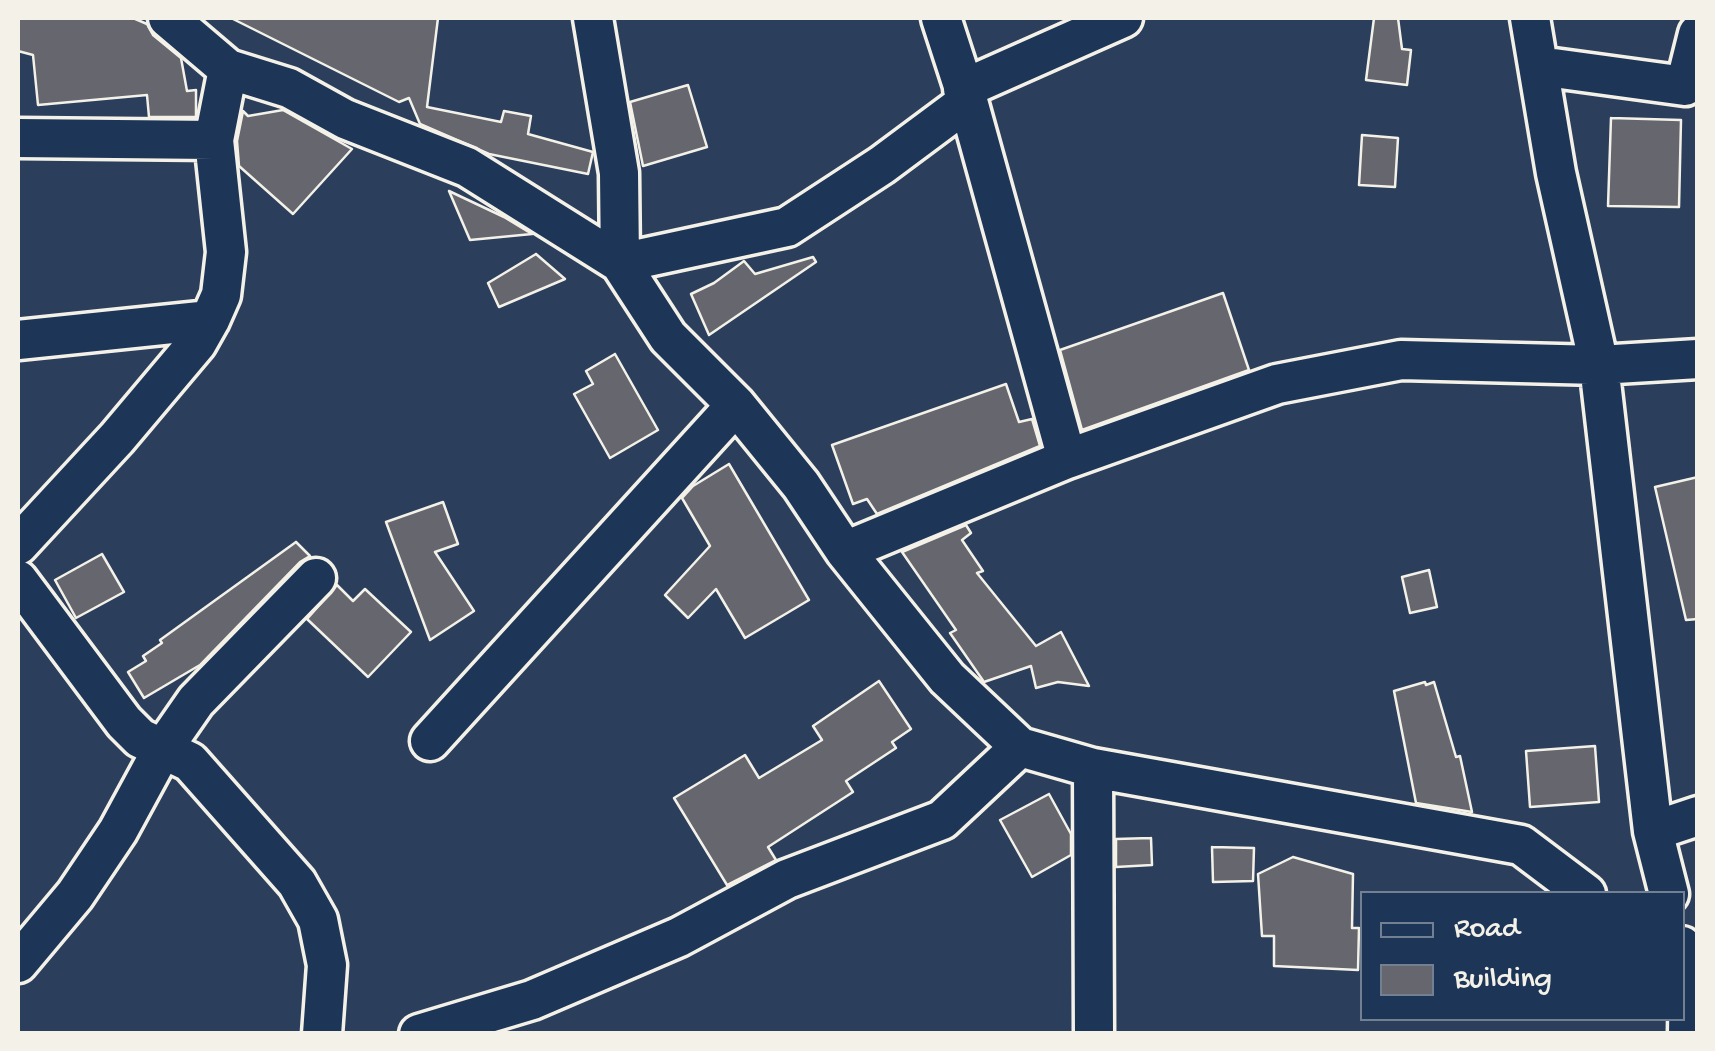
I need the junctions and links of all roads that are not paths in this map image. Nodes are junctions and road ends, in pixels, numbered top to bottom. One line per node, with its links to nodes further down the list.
1 (168, 18): 8 (street)
2 (593, 18): 12 (street)
3 (941, 18): 9 (street)
4 (1123, 18): 9 (street)
5 (1530, 18): 7 (street)
6 (1698, 34): 7 (street)
7 (1539, 66): 16 (street)
8 (228, 69): 11 (street); 12 (street)
9 (966, 95): 12 (street); 18 (street)
10 (18, 138): 11 (street)
11 (214, 140): 13 (street)
12 (620, 264): 17 (street)
13 (210, 320): 14 (street); 19 (street)
14 (18, 340)
15 (1698, 359): 16 (street)
16 (1599, 365): 18 (street); 28 (street)
17 (736, 405): 20 (street); 23 (street)
18 (1067, 459): 20 (street)
19 (18, 544)
20 (845, 551): 24 (street)
21 (316, 578): 25 (street)
22 (18, 580): 25 (street)
23 (430, 741)
24 (1020, 747): 26 (street); 34 (street)
25 (162, 750): 31 (street); 33 (street)
26 (1093, 768): 29 (street); 35 (street)
27 (1698, 816): 28 (street)
28 (1653, 831): 30 (street)
29 (1582, 891)
30 (1668, 891)
31 (18, 963)
32 (1688, 966): 36 (street)
33 (322, 1034)
34 (419, 1034)
35 (1094, 1034)
36 (1688, 1034)

